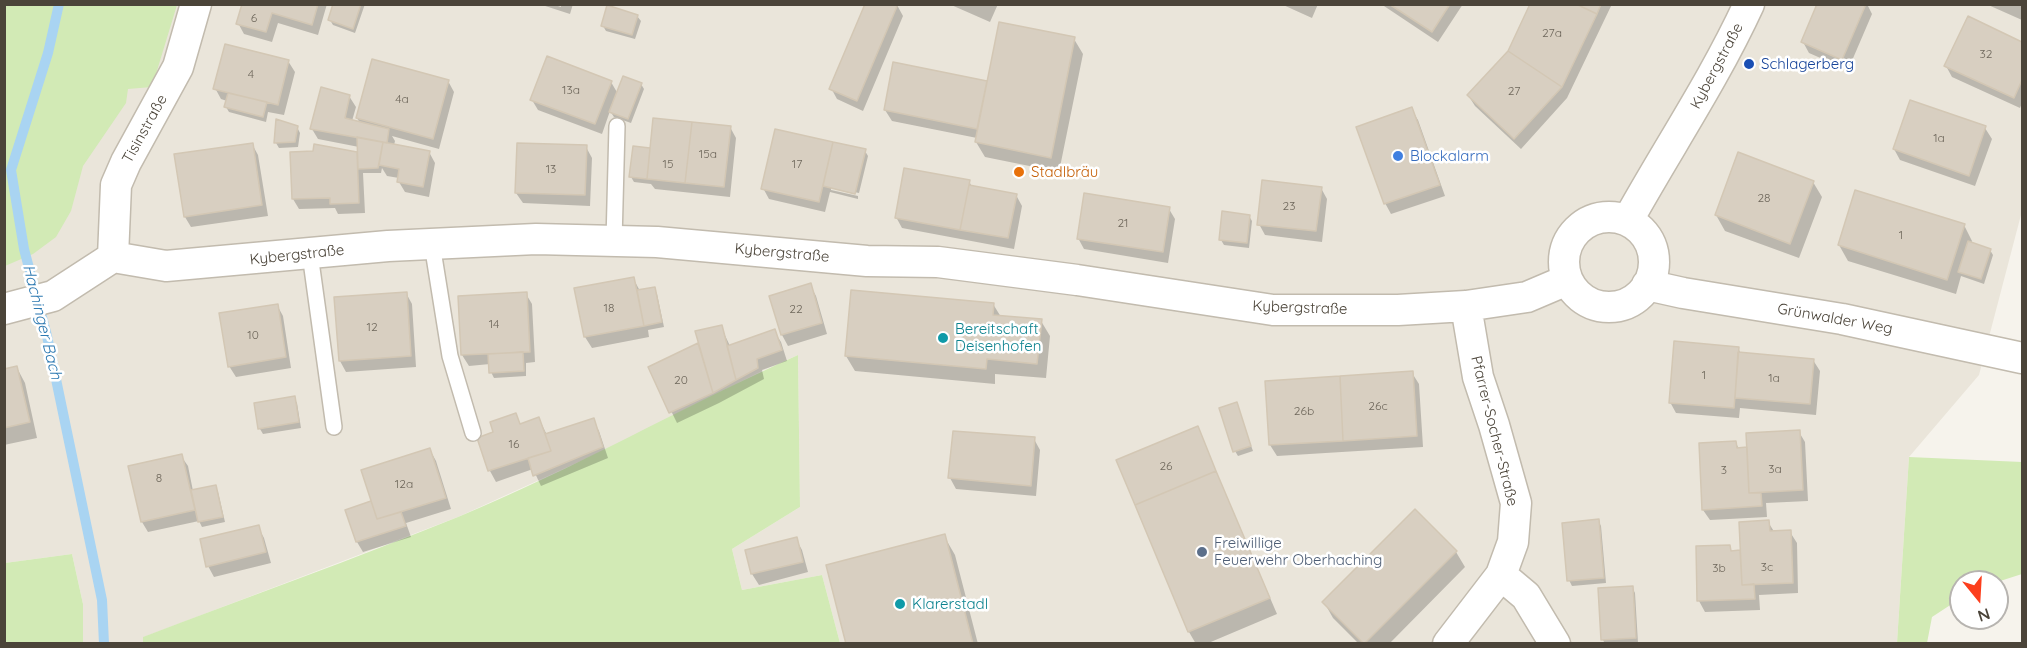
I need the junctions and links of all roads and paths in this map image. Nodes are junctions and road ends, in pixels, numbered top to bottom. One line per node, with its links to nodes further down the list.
1 (196, 4): 8 (street, Tisinstraße)
2 (1749, 4): 4 (street, Kybergstraße)
3 (617, 126): 5 (lane)
4 (1628, 220): 9 (street); 10 (street)
5 (614, 241): 6 (street, Kybergstraße); 12 (street, Kybergstraße)
6 (432, 244): 7 (street, Kybergstraße); 15 (lane)
7 (310, 254): 8 (street, Kybergstraße); 14 (lane)
8 (113, 257): 11 (street)
9 (1567, 280): 10 (street); 12 (street, Kybergstraße)
10 (1647, 285): 13 (street, Grünwalder Weg)
11 (26, 303)
12 (1466, 306): 16 (street, Pfarrer-Socher-Straße)
13 (2022, 358)
14 (334, 427)
15 (473, 433)
16 (1502, 575): 17 (street, Pfarrer-Socher-Straße); 18 (street)
17 (1448, 644)
18 (1555, 644)

